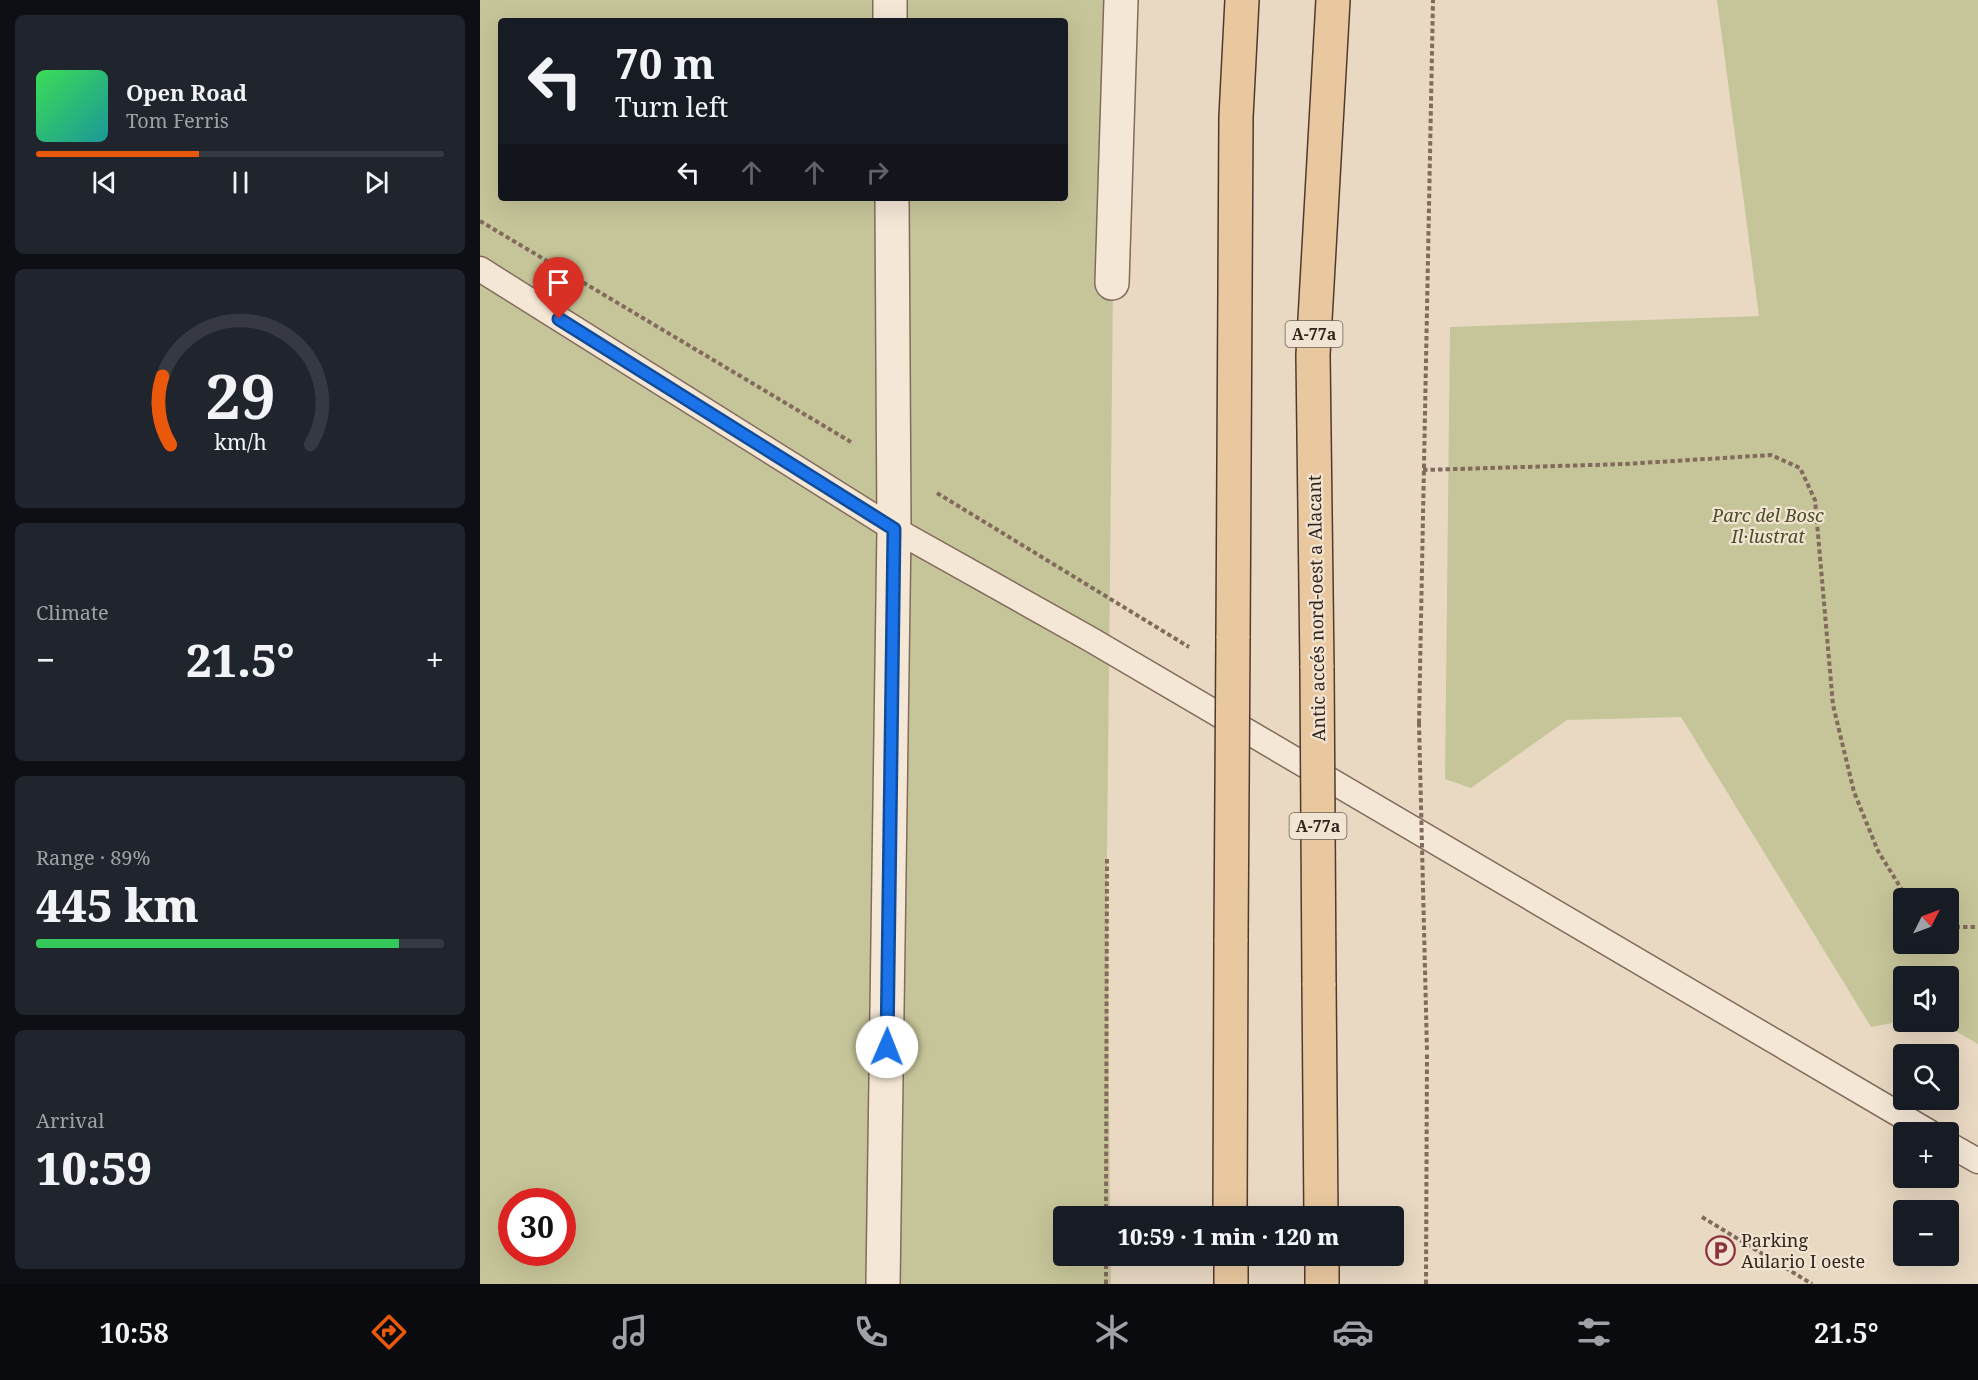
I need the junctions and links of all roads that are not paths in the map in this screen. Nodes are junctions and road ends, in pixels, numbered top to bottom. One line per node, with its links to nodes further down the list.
1 (890, 0): 5 (street)
2 (1121, 0): 8 (street)
3 (1242, 0): 13 (main road, bridge)
4 (1333, 0): 14 (main road, Antic accés nord-oest a Alacant / A-77a, bridge)
5 (890, 18)
6 (892, 201): 9 (street)
7 (480, 269): 9 (lane)
8 (1112, 283)
9 (894, 529): 10 (lane); 17 (street)
10 (1912, 1122)
11 (1959, 1150): 12 (lane)
12 (1978, 1161)
13 (1230, 1206)
14 (1321, 1206)
15 (1231, 1266): 18 (main road)
16 (1322, 1266): 19 (main road)
17 (883, 1284)
18 (1231, 1284)
19 (1322, 1284)

